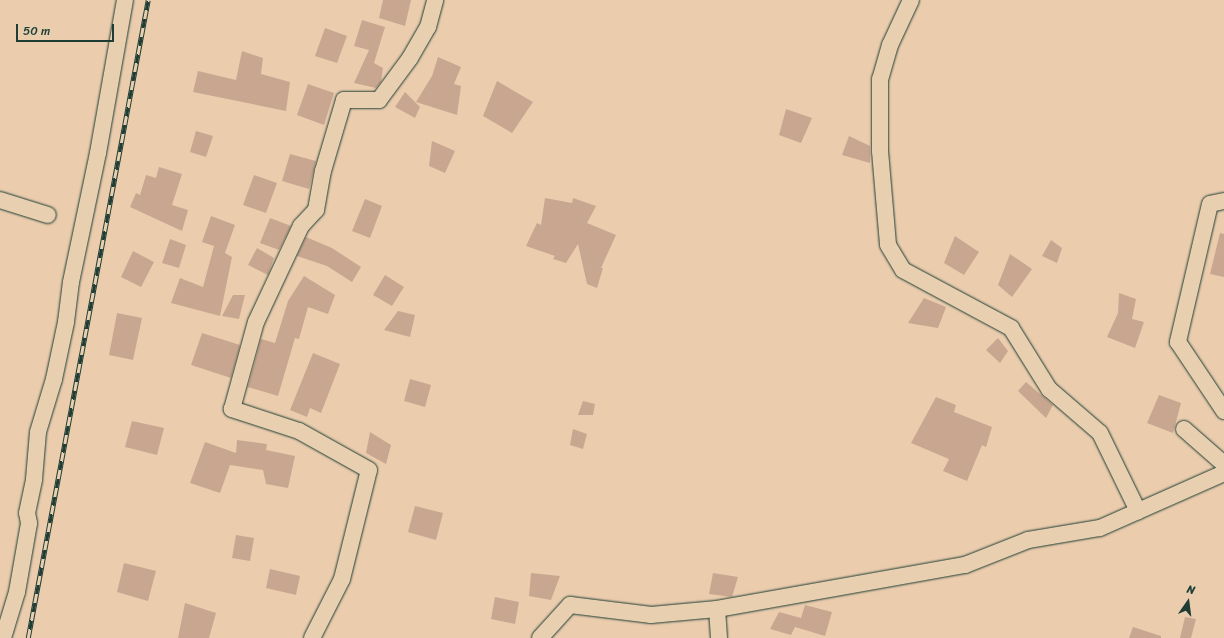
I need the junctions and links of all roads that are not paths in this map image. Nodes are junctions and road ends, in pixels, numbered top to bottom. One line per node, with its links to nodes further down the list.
1 (125, 0): 13 (street)
2 (435, 0): 14 (street)
3 (910, 0): 11 (street)
4 (0, 200): 6 (street)
5 (1224, 201): 7 (street)
6 (48, 215)
7 (1224, 411)
8 (1184, 429): 9 (street)
9 (1224, 464)
10 (1224, 473): 11 (street)
11 (1138, 511): 12 (street)
12 (717, 609): 15 (street); 16 (street)
13 (4, 638)
14 (312, 638)
15 (540, 638)
16 (719, 638)

